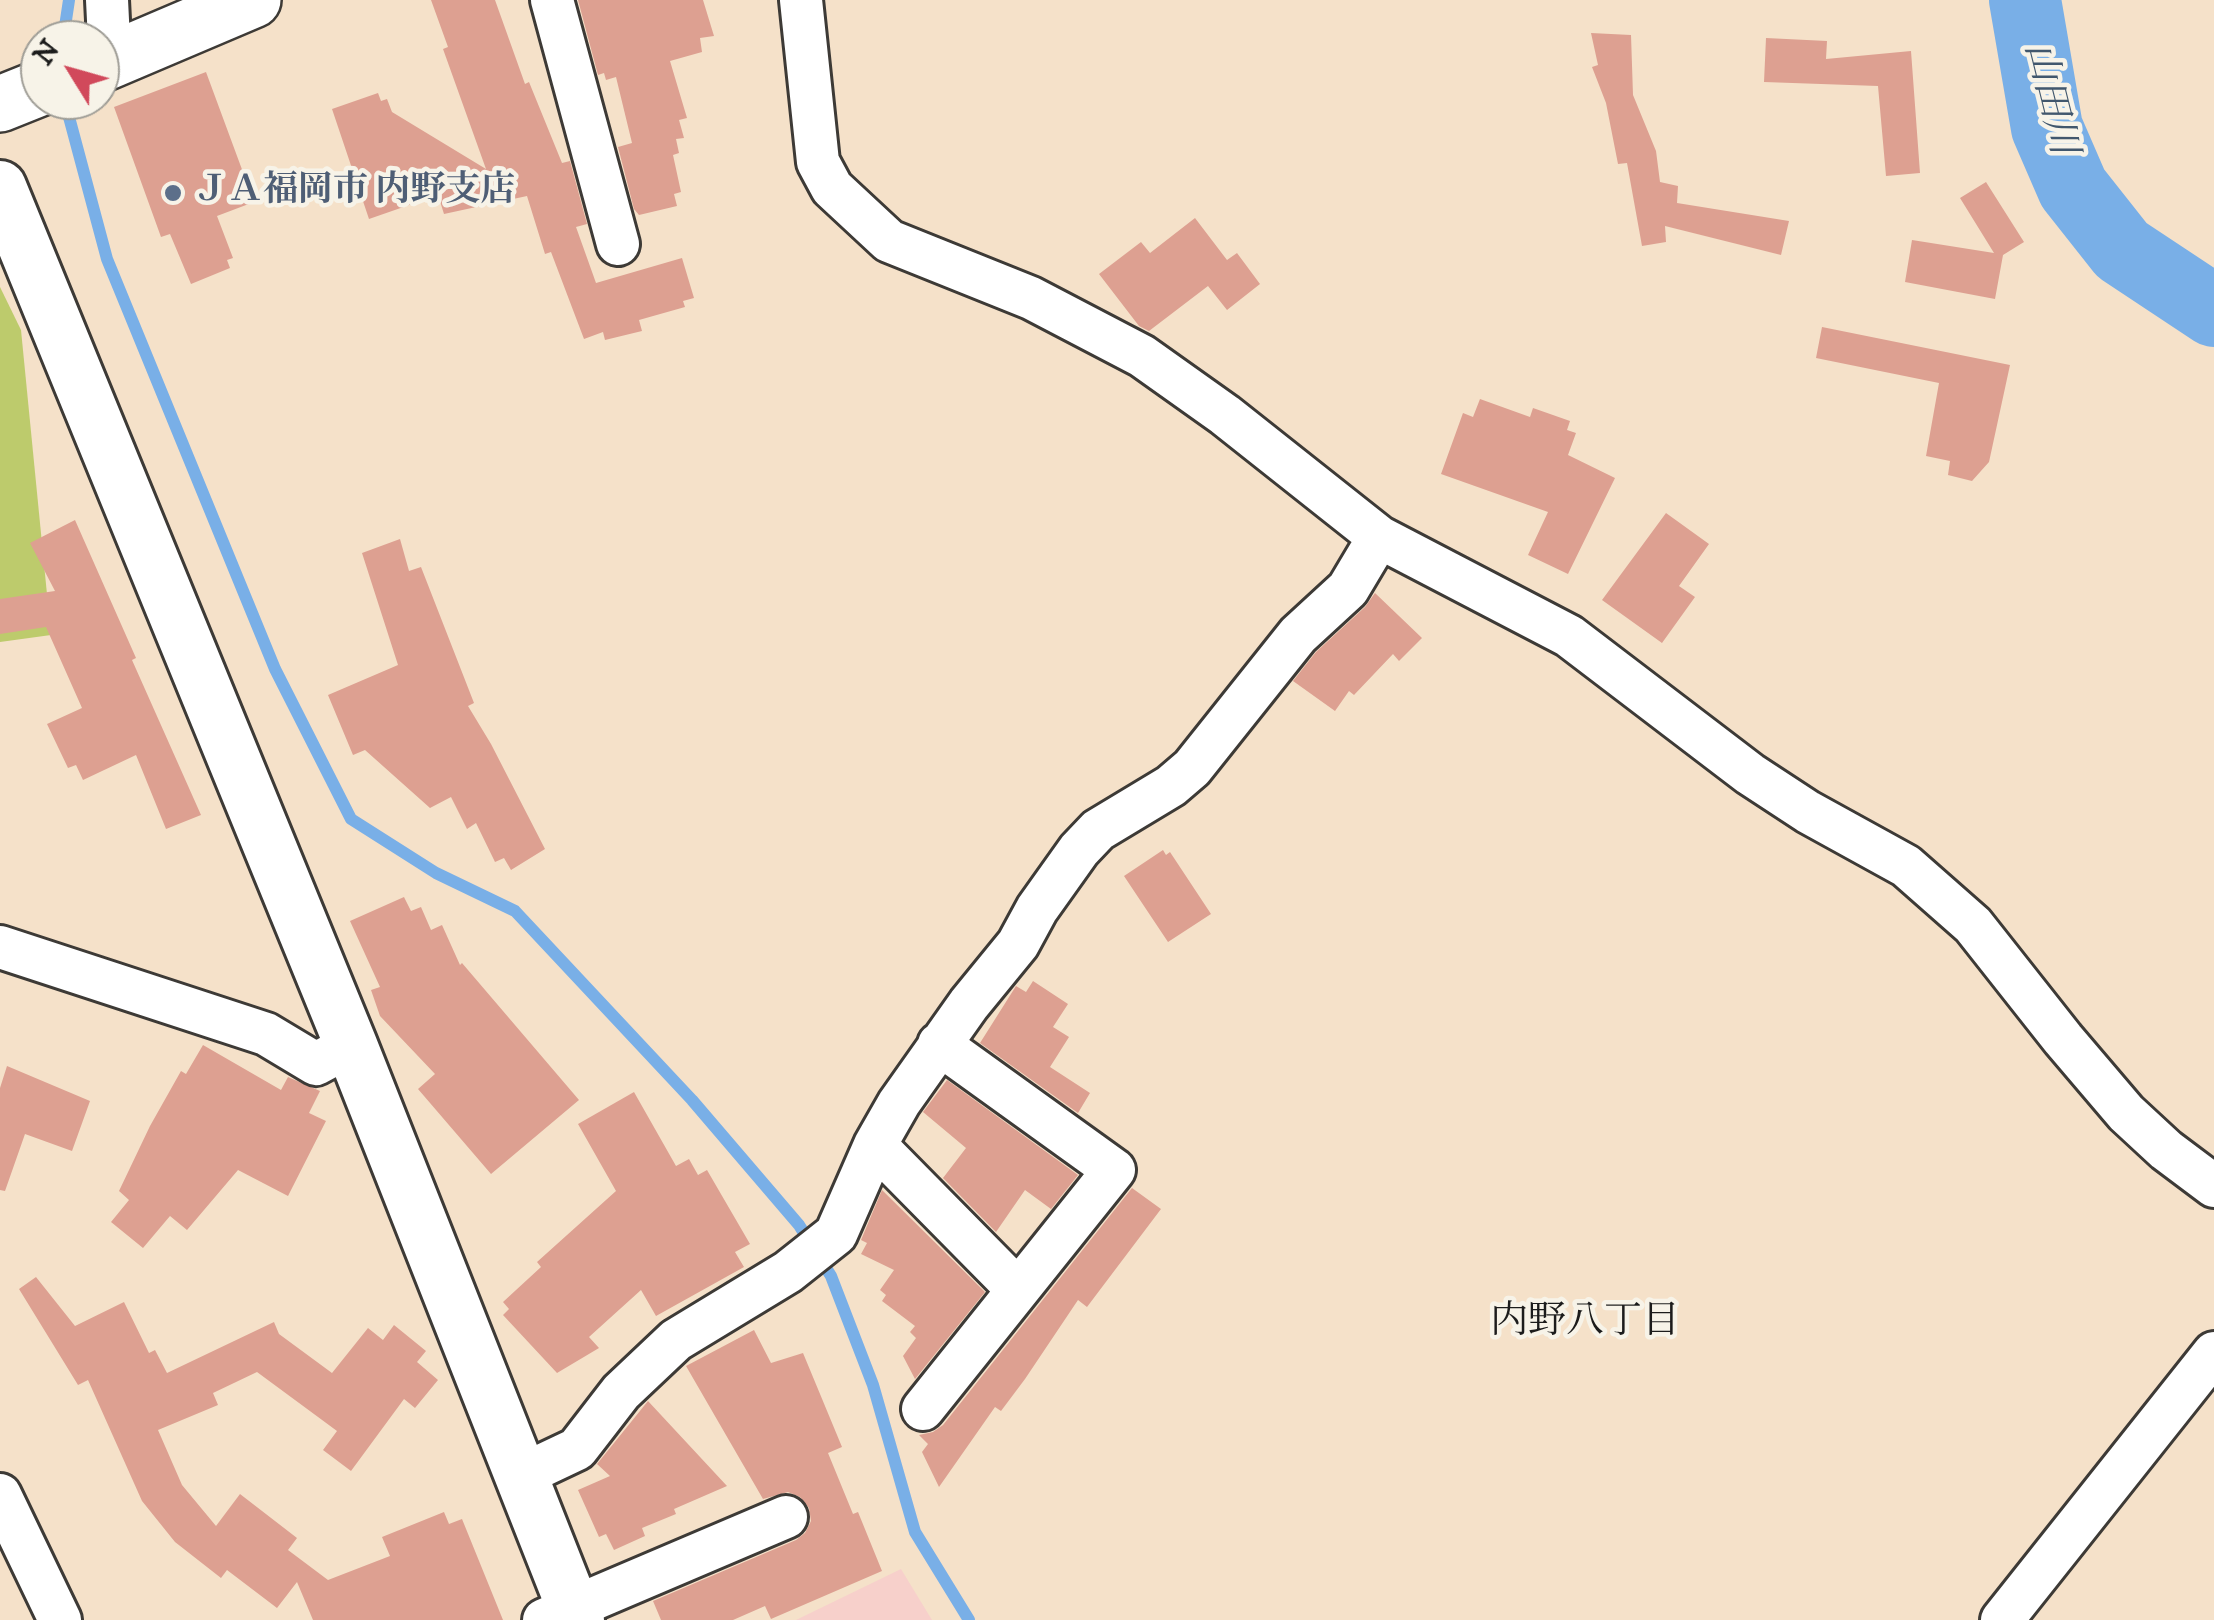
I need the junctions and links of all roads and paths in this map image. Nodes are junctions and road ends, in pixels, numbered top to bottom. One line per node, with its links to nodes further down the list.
1 (253, 0): 4 (main road)
2 (552, 0): 6 (street)
3 (801, 0): 7 (street)
4 (120, 57)
5 (0, 186): 10 (street)
6 (618, 244)
7 (1378, 537): 9 (street); 12 (street)
8 (0, 948): 10 (street)
9 (940, 1044): 11 (street); 13 (street)
10 (351, 1045): 16 (street)
11 (875, 1144): 13 (street); 16 (street)
12 (2214, 1186)
13 (1017, 1289): 15 (street)
14 (2214, 1353): 21 (street)
15 (923, 1409)
16 (520, 1476): 19 (street)
17 (0, 1495): 20 (street)
18 (786, 1518): 19 (street)
19 (565, 1615)
20 (60, 1620)
21 (2002, 1620)

